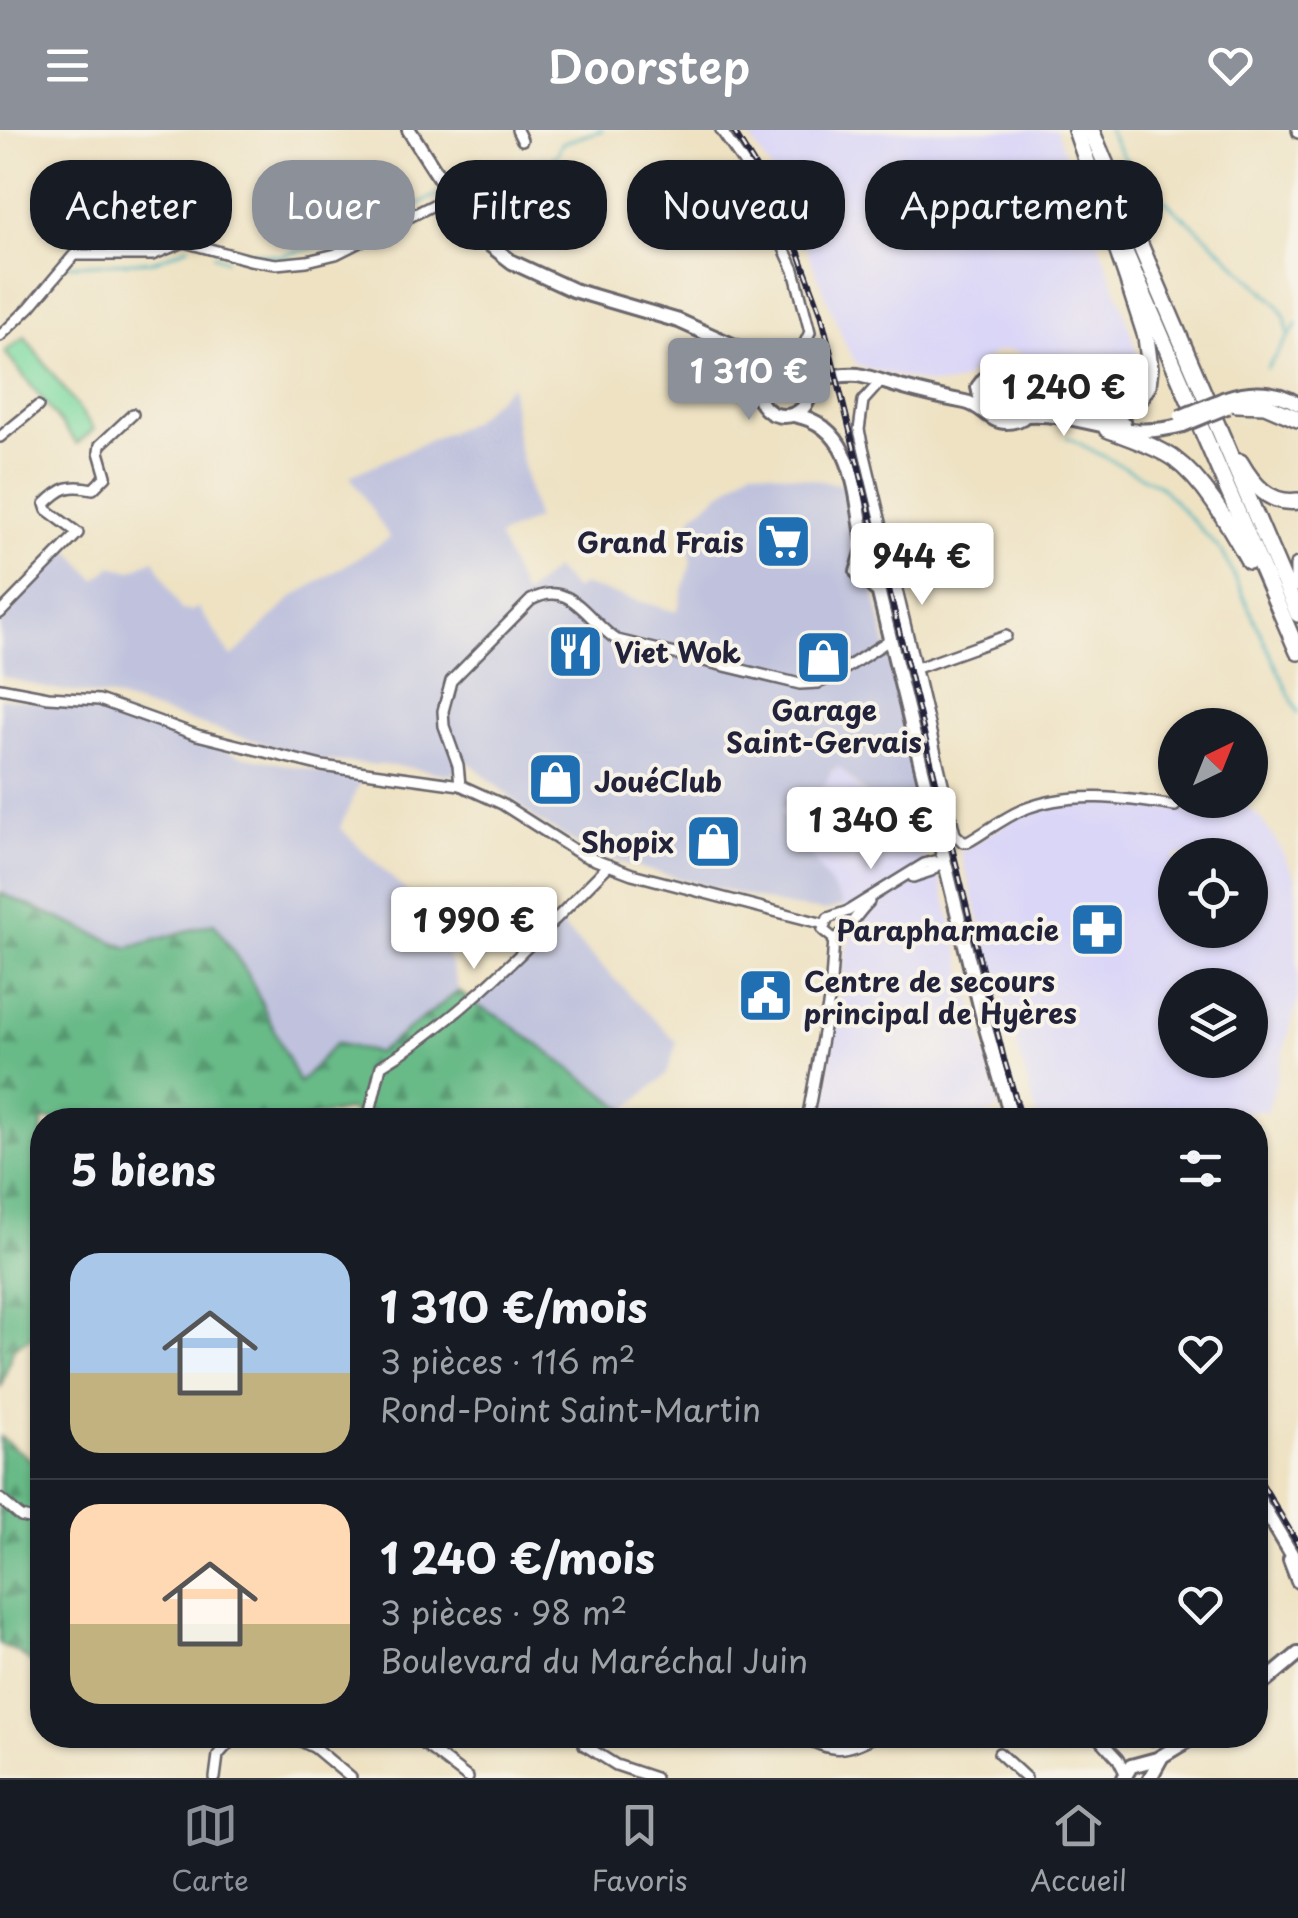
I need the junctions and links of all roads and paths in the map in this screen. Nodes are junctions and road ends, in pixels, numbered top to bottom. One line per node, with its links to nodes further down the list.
1 (409, 130): 6 (main road)
2 (721, 130): 12 (street)
3 (1076, 130): 5 (highway)
4 (1091, 130): 9 (highway)
5 (1084, 154): 25 (highway); 41 (highway)
6 (435, 171)
7 (435, 204): 10 (street)
8 (498, 250): 11 (main road)
9 (1143, 256): 34 (highway); 38 (highway)
10 (0, 336)
11 (735, 345): 13 (main road); 15 (main road)
12 (799, 356): 13 (street); 14 (street)
13 (782, 365): 14 (main road); 15 (main road)
14 (803, 373): 16 (main road); 20 (main road)
15 (760, 378): 28 (main road)
16 (826, 379): 18 (main road); 20 (main road)
17 (981, 380): 19 (main road); 21 (main road); 24 (main road)
18 (881, 381): 21 (main road); 43 (street)
19 (1034, 390): 25 (main road); 29 (main road)
20 (809, 397): 28 (main road); 31 (main road)
21 (937, 398): 24 (main road)
22 (1229, 403): 26 (highway); 30 (main road, bridge)
23 (38, 406): 33 (street)
24 (983, 410): 29 (main road)
25 (1082, 411): 30 (main road)
26 (1298, 412)
27 (133, 414): 37 (street)
28 (794, 414): 31 (main road)
29 (1025, 416): 32 (main road)
30 (1182, 421): 32 (main road)
31 (818, 422): 40 (main road)
32 (1107, 429): 42 (highway)
33 (0, 437)
34 (1298, 501)
35 (1298, 566): 36 (highway)
36 (1298, 584)
37 (0, 613)
38 (1298, 614)
39 (1006, 636): 43 (street)
40 (891, 640): 45 (street); 47 (main road)
41 (1298, 652)
42 (1298, 663)
43 (917, 668): 46 (street)
44 (0, 688): 45 (street)
45 (460, 784): 48 (street)
46 (1158, 804)
47 (939, 864): 49 (street); 51 (street); 55 (main road)
48 (609, 865): 50 (street); 53 (street)
49 (834, 916): 50 (street); 51 (street)
50 (824, 924): 52 (street)
51 (845, 930): 52 (street)
52 (834, 939): 54 (street)
53 (371, 1108)
54 (809, 1108)
55 (1009, 1108)
56 (0, 1500): 58 (street)
57 (1268, 1515): 59 (main road)
58 (30, 1519)
59 (1280, 1534): 60 (main road); 61 (main road)
60 (1298, 1565)
61 (1298, 1581)
62 (1298, 1654): 64 (main road)
63 (1298, 1662): 65 (main road)
64 (1268, 1680)
65 (1268, 1682)
66 (224, 1748): 78 (street)
67 (315, 1748): 79 (street)
68 (429, 1748): 80 (street)
69 (587, 1748): 81 (street)
70 (824, 1748): 71 (street)
71 (849, 1748)
72 (1109, 1748): 76 (street)
73 (1175, 1748): 75 (main road)
74 (999, 1753): 82 (street)
75 (1162, 1756): 76 (main road); 77 (main road)
76 (1130, 1772): 77 (main road)
77 (1151, 1777)
78 (216, 1778)
79 (351, 1778)
80 (468, 1778)
81 (654, 1778)
82 (1026, 1778)

